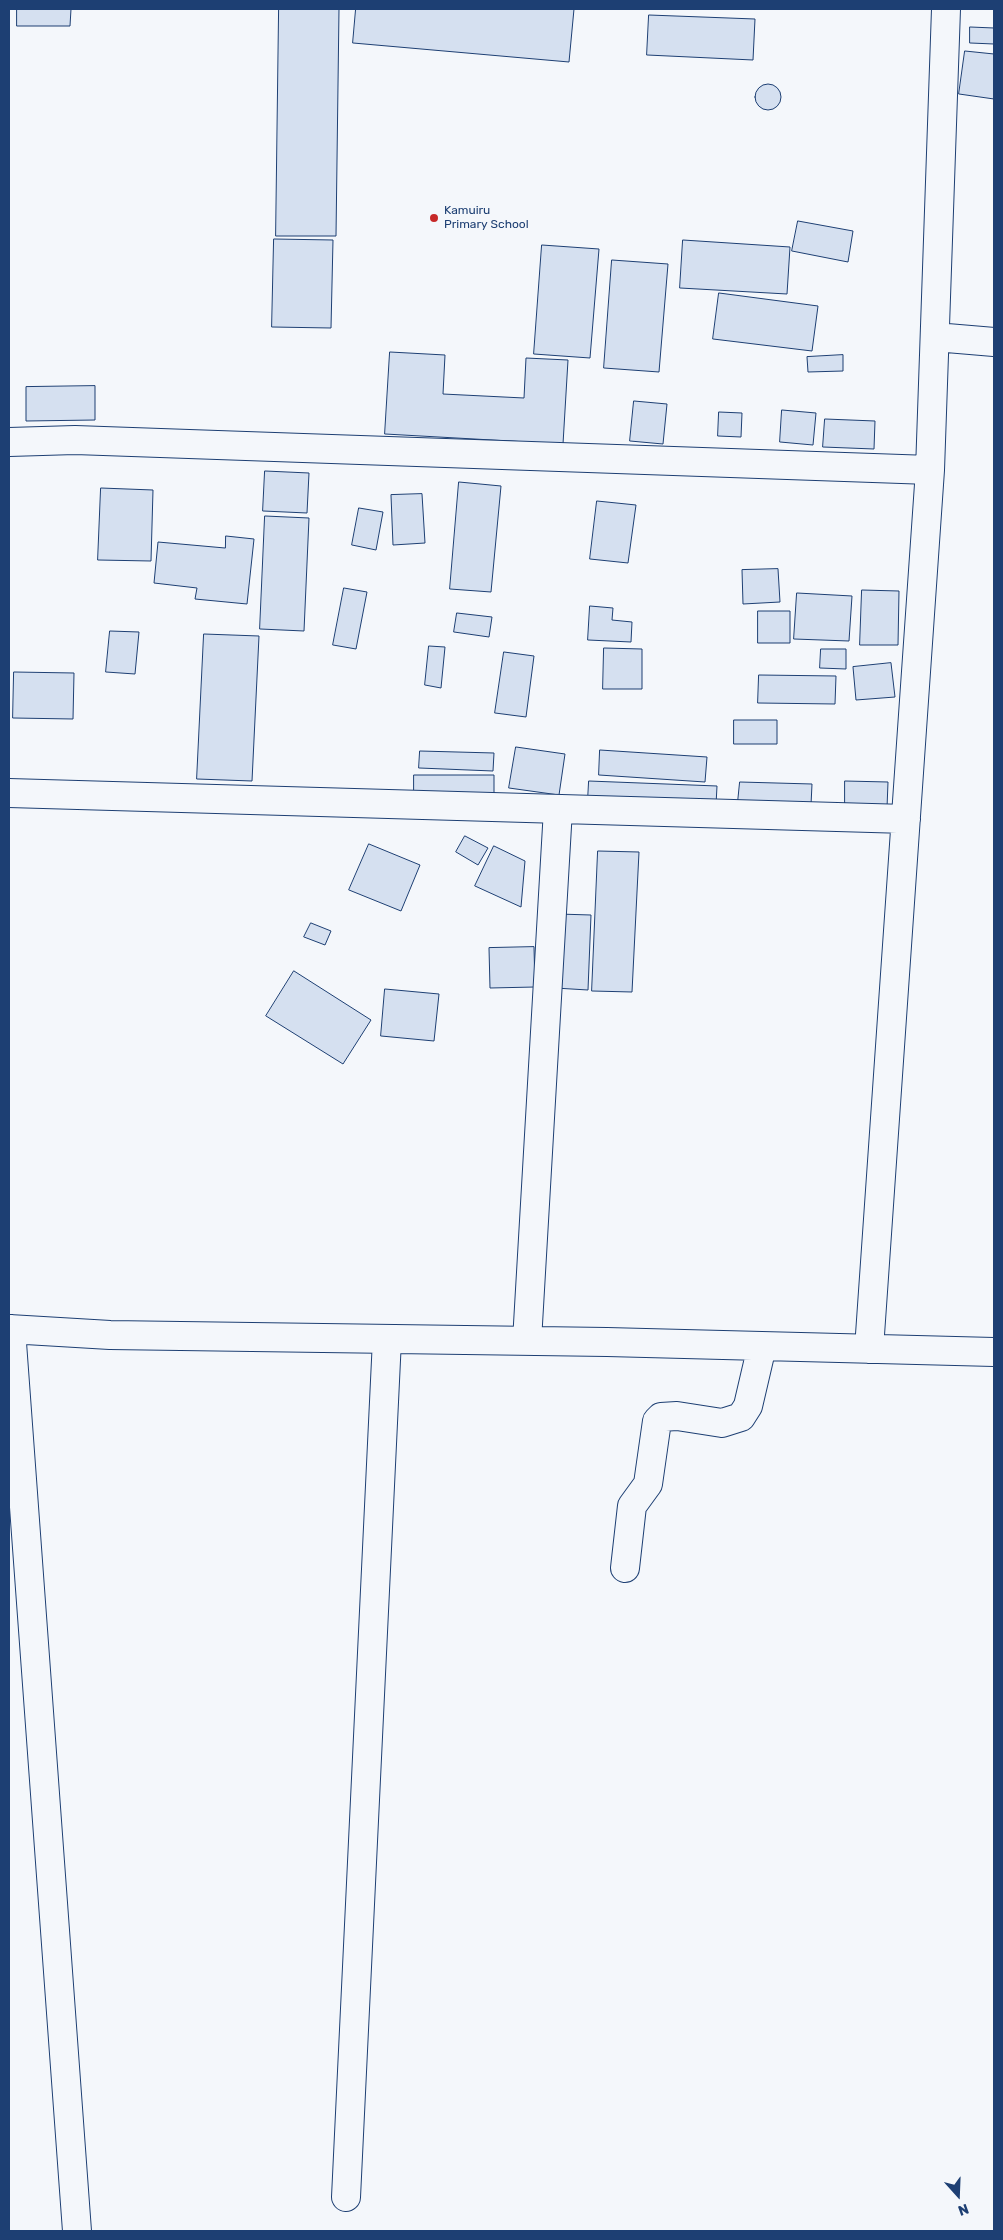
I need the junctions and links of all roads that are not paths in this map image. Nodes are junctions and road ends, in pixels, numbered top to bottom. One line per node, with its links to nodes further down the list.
1 (946, 9): 2 (street)
2 (935, 337): 3 (street); 5 (street)
3 (994, 342)
4 (9, 442): 5 (street)
5 (930, 470): 8 (street)
6 (9, 793): 7 (street)
7 (558, 809): 8 (street); 11 (street)
8 (906, 819): 13 (street)
9 (10, 1329): 10 (street); 17 (street)
10 (387, 1339): 11 (street); 16 (street)
11 (526, 1341): 12 (street)
12 (762, 1346): 13 (street); 15 (street)
13 (869, 1349): 14 (street)
14 (994, 1352)
15 (625, 1568)
16 (346, 2197)
17 (77, 2231)

